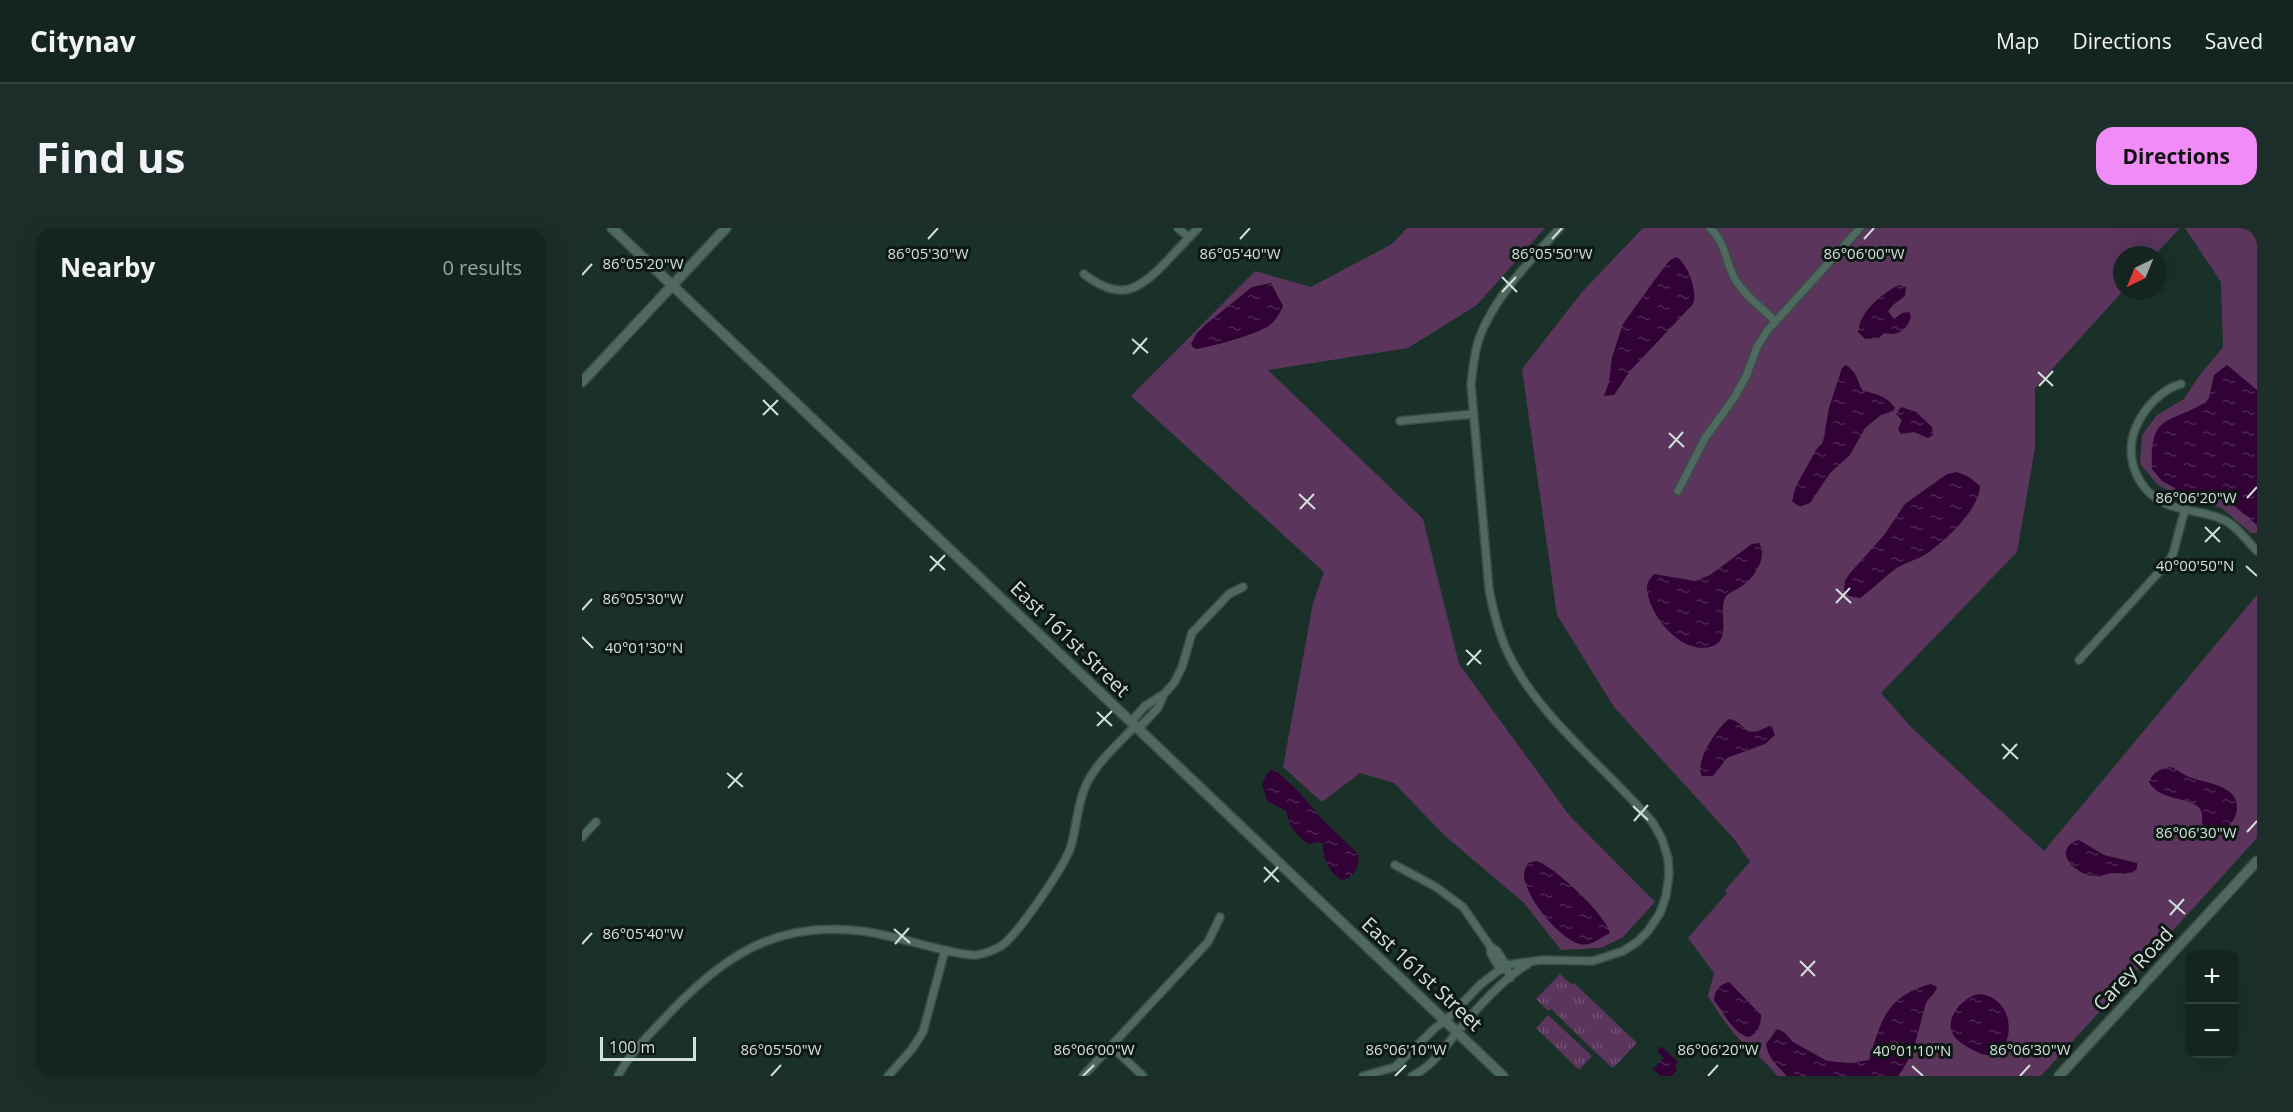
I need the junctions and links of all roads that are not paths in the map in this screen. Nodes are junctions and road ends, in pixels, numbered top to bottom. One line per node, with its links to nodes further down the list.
1 (612, 228): 10 (street, East 161st Street)
2 (726, 228): 10 (street)
3 (1179, 228): 8 (street)
4 (1198, 228): 8 (street)
5 (1560, 228): 14 (street)
6 (1710, 228): 11 (street)
7 (1860, 228): 11 (street)
8 (1189, 238): 9 (street)
9 (1084, 274)
10 (673, 284): 12 (street); 22 (street, East 161st Street)
11 (1774, 321): 16 (street)
12 (582, 382)
13 (2181, 384): 17 (street)
14 (1473, 414): 15 (street); 29 (street)
15 (1400, 421)
16 (1678, 490)
17 (2185, 509): 18 (street); 20 (street)
18 (2257, 551)
19 (1244, 587): 21 (street)
20 (2079, 660)
21 (1164, 694): 22 (street); 22 (street)
22 (1135, 726): 28 (street); 32 (street, East 161st Street)
23 (596, 822): 24 (street)
24 (582, 837)
25 (2257, 861): 42 (street, Carey Road)
26 (1395, 865): 30 (street)
27 (1220, 917): 34 (street)
28 (945, 950): 35 (street); 36 (street)
29 (1530, 962): 30 (street); 31 (street)
30 (1503, 967): 31 (street); 32 (street)
31 (1510, 978): 33 (street)
32 (1445, 1021): 33 (street, East 161st Street); 39 (street)
33 (1457, 1032): 40 (street); 41 (street, East 161st Street)
34 (1111, 1047): 37 (street); 38 (street)
35 (618, 1076)
36 (888, 1076)
37 (1083, 1076)
38 (1143, 1076)
39 (1363, 1076)
40 (1412, 1076)
41 (1503, 1076)
42 (2059, 1076)

